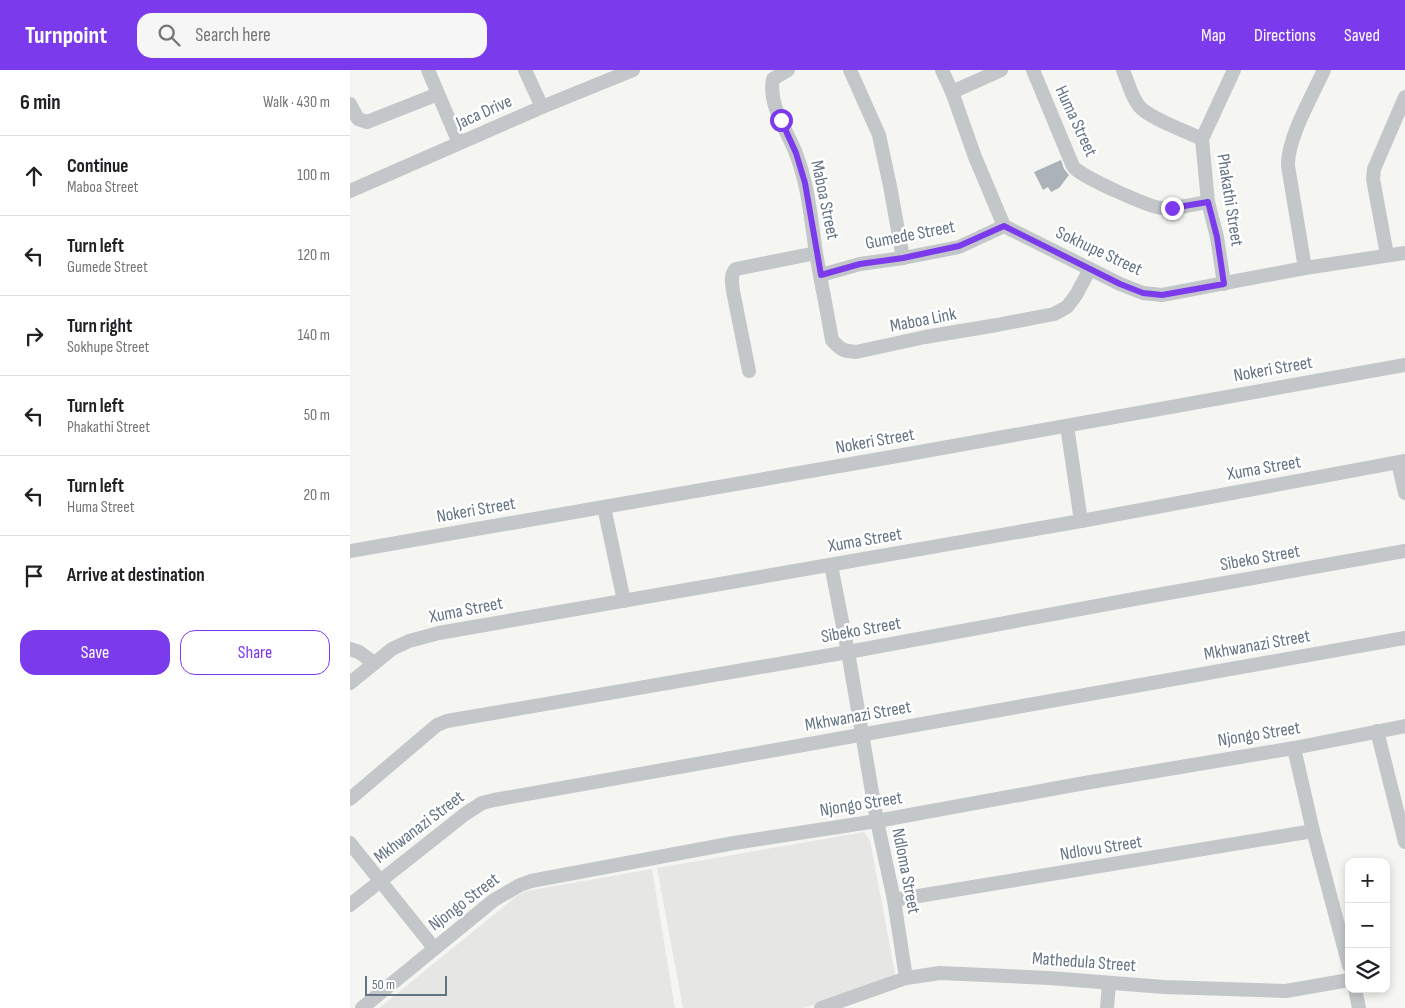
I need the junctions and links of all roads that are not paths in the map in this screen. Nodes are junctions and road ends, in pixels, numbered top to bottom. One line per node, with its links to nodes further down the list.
1 (428, 70): 13 (street)
2 (525, 70): 16 (street)
3 (633, 70): 16 (street, Jaca Drive)
4 (788, 70): 22 (street, Maboa Street)
5 (850, 70): 25 (street)
6 (942, 70): 12 (street)
7 (1001, 70): 12 (street)
8 (1033, 70): 20 (street, Huma Street)
9 (1123, 70): 17 (street)
10 (1234, 70): 17 (street, Phakathi Street)
11 (1324, 70): 26 (street)
12 (952, 92): 21 (street)
13 (438, 94): 15 (street); 18 (street)
14 (1405, 97): 24 (street)
15 (350, 104)
16 (542, 107): 18 (street, Jaca Drive)
17 (1202, 138): 20 (street, Phakathi Street)
18 (460, 143): 19 (street, Jaca Drive)
19 (350, 190)
20 (1208, 202): 29 (street, Phakathi Street)
21 (1004, 226): 25 (street, Gumede Street); 27 (street, Sokhupe Street)
22 (816, 253): 28 (street, Maboa Link); 31 (street, Maboa Street)
23 (1405, 253): 24 (street, Sokhupe Street)
24 (1387, 255): 26 (street, Sokhupe Street)
25 (903, 258): 28 (street, Gumede Street)
26 (1305, 268): 29 (street, Sokhupe Street)
27 (1090, 269): 28 (street, Maboa Link); 29 (street, Sokhupe Street)
28 (821, 275)
29 (1224, 284)
30 (1405, 364): 32 (street, Nokeri Street)
31 (749, 371)
32 (1068, 426): 35 (street, Nokeri Street); 36 (street)
33 (1401, 462): 34 (street); 36 (street, Xuma Street)
34 (1405, 492)
35 (604, 507): 37 (street, Nokeri Street); 40 (street)
36 (1081, 521): 39 (street, Xuma Street)
37 (350, 551)
38 (1405, 551): 43 (street, Sibeko Street)
39 (831, 565): 40 (street, Xuma Street); 43 (street, Ndloma Street)
40 (624, 601): 44 (street, Xuma Street)
41 (1405, 638): 48 (street, Mkhwanazi Street)
42 (350, 649): 44 (street)
43 (848, 652): 48 (street, Ndloma Street); 50 (street, Sibeko Street)
44 (374, 663): 45 (street, Xuma Street)
45 (350, 683)
46 (1405, 726): 47 (street, Njongo Street)
47 (1377, 731): 49 (street, Njongo Street); 53 (street)
48 (862, 734): 51 (street, Ndloma Street); 55 (street, Mkhwanazi Street)
49 (1294, 748): 51 (street, Njongo Street); 52 (street)
50 (350, 799)
51 (877, 821): 56 (street, Ndloma Street); 58 (street, Njongo Street)
52 (1314, 831): 56 (street, Ndlovu Street); 59 (street)
53 (1405, 842)
54 (350, 843): 55 (street)
55 (381, 880): 57 (street, Mkhwanazi Street); 58 (street)
56 (894, 900): 60 (street, Ndloma Street)
57 (350, 905)
58 (434, 948): 64 (street, Njongo Street)
59 (1345, 951)
60 (906, 978): 62 (street, Mathedula Street); 65 (street, Mathedula Street)
61 (1345, 981): 62 (street, Mathedula Street)
62 (1109, 983): 66 (street)
63 (1356, 993): 67 (street)
64 (362, 1008)
65 (821, 1008)
66 (1108, 1008)
67 (1359, 1008)

